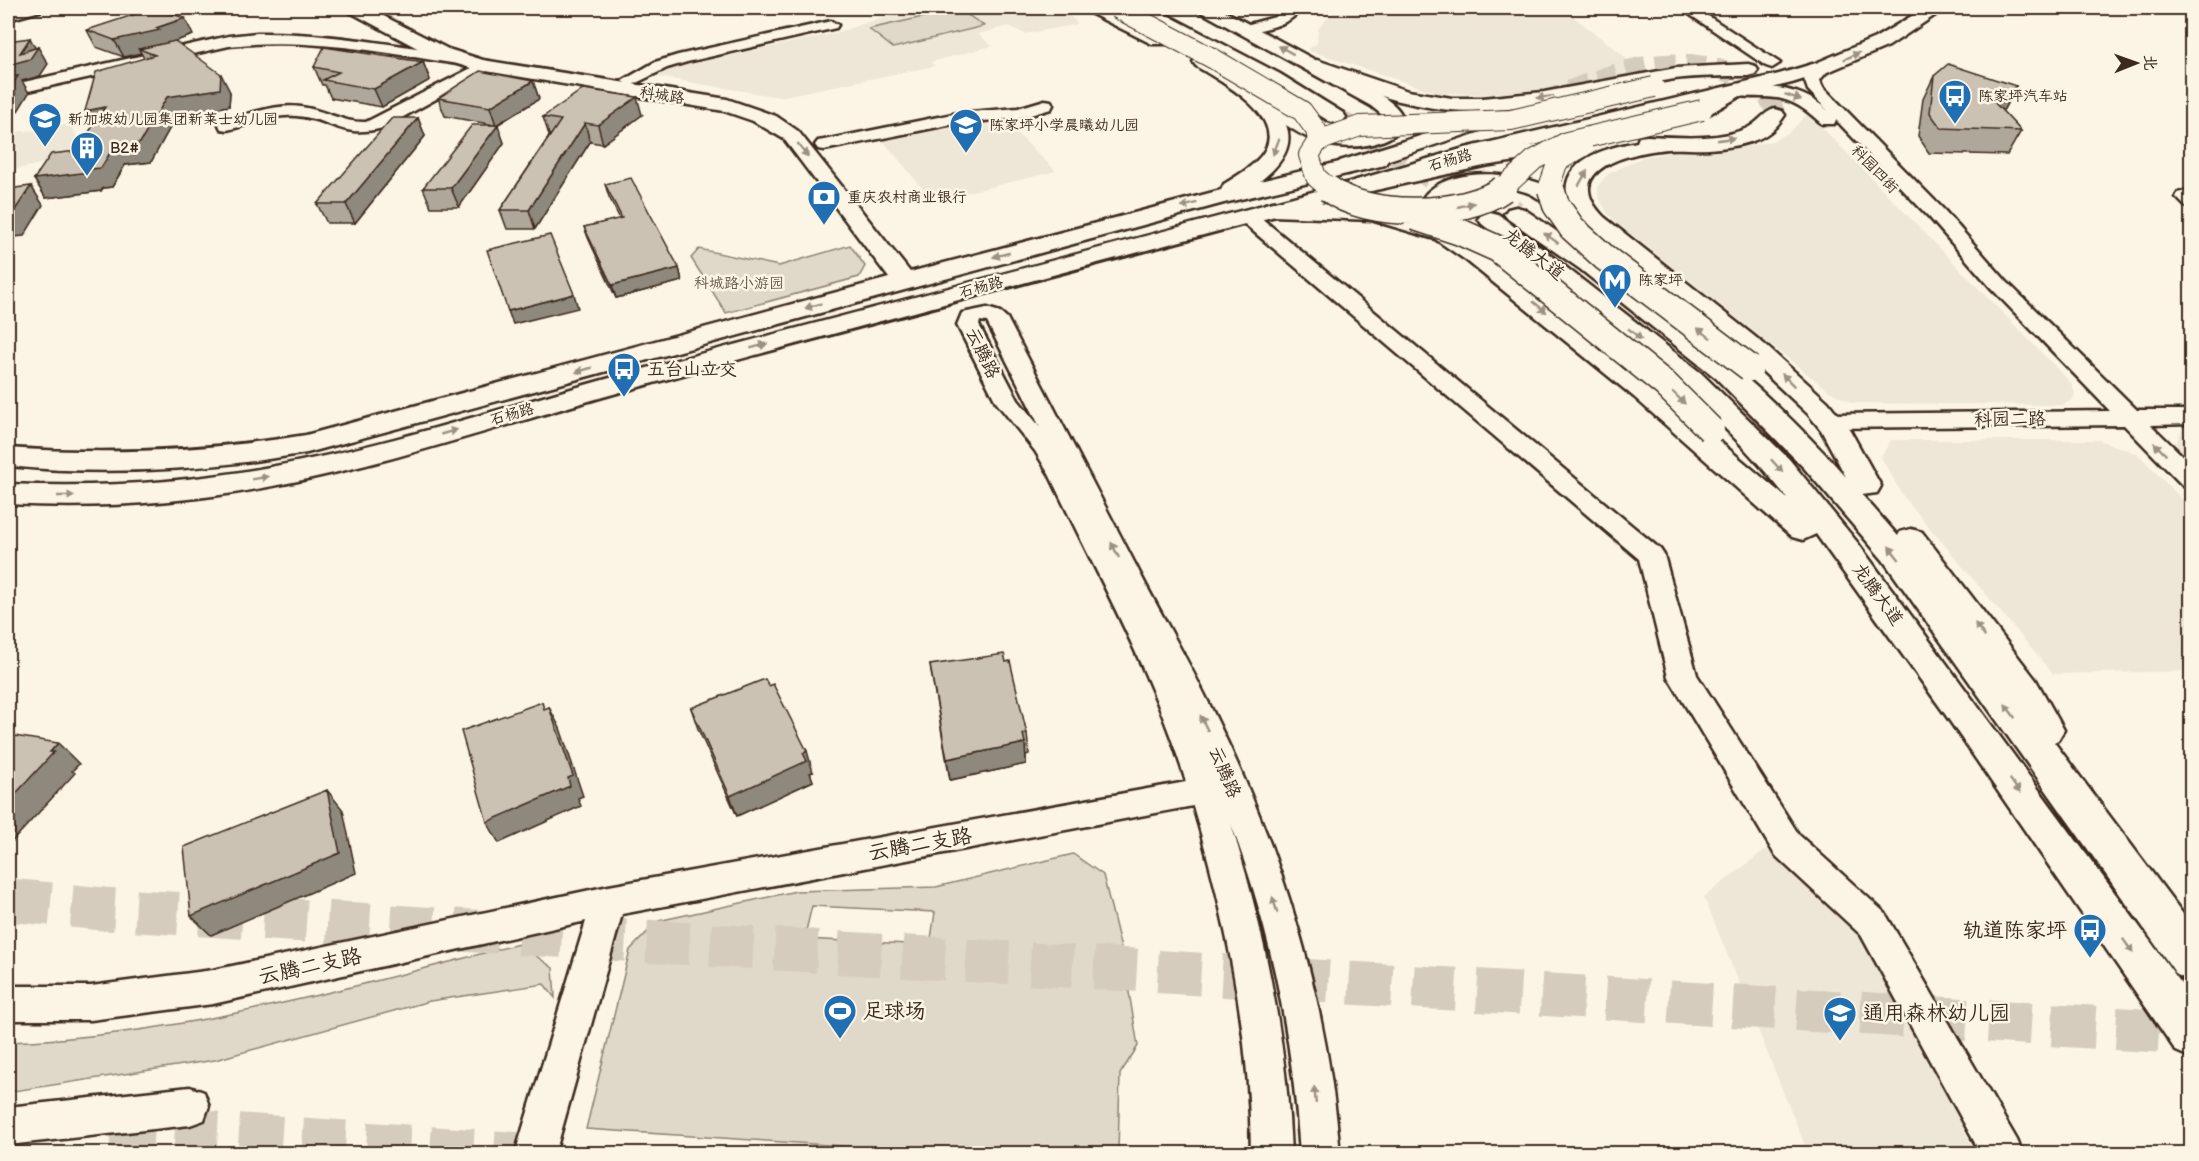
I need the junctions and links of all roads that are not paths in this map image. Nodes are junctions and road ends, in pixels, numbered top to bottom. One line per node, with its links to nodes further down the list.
1 (36, 8): 13 (street)
2 (356, 8): 18 (main road, 科城路)
3 (378, 8): 24 (main road, 科城路)
4 (1094, 8): 27 (main road)
5 (1117, 8): 34 (main road, bridge)
6 (1142, 8): 31 (main road)
7 (1178, 8): 29 (main road)
8 (1208, 8): 16 (main road)
9 (1265, 8): 14 (street)
10 (1295, 8): 14 (street)
11 (1687, 8): 19 (street)
12 (1937, 8): 22 (main road, 石杨路, one-way to 12)
13 (8, 16)
14 (1274, 21): 16 (street)
15 (831, 25): 24 (street)
16 (1247, 29): 21 (main road, one-way to 16)
17 (1791, 56): 19 (main road, 石杨路)
18 (459, 59): 20 (main road, 科城路); 26 (street)
19 (1772, 63): 23 (main road, 石杨路)
20 (485, 66): 32 (street); 43 (main road, 科城路, one-way to 43)
21 (1317, 66): 23 (main road, one-way to 21); 29 (main road)
22 (1823, 67): 25 (main road, 石杨路); 44 (street, 科园四街)
23 (1748, 69): 25 (main road, 石杨路)
24 (630, 81): 36 (main road, 科城路)
25 (1730, 83): 33 (main road, bridge); 34 (main road, bridge); 38 (main road, 石杨路); 44 (street, 科园四街, one-way to 44)
26 (15, 89)
27 (1256, 96): 29 (main road); 39 (main road, one-way to 39)
28 (1045, 105): 36 (street)
29 (1368, 105): 38 (main road)
30 (1775, 115): 35 (main road, one-way to 30)
31 (1336, 117)
32 (227, 125)
33 (1626, 128): 38 (main road, one-way to 33, bridge); 50 (main road, one-way to 33, bridge)
34 (1318, 141): 38 (main road, bridge)
35 (1668, 142): 38 (main road); 42 (main road, one-way to 35)
36 (824, 145): 37 (main road, 科城路)
37 (838, 164)
38 (1358, 186): 39 (main road, 石杨路); 40 (main road, 石杨路); 52 (main road, one-way to 52, bridge)
39 (1218, 197): 43 (main road, 石杨路, one-way to 43)
40 (1260, 212): 41 (main road); 51 (main road, 石杨路, one-way to 40); 65 (street)
41 (1443, 234): 42 (main road); 52 (main road, one-way to 52)
42 (1634, 253): 47 (main road, one-way to 42)
43 (915, 271): 48 (main road, 石杨路, one-way to 48)
44 (1999, 285): 46 (street, 科园四街)
45 (2192, 417): 46 (street, 科园二路)
46 (2128, 418): 47 (street, 科园二路); 49 (street, 科园四街, one-way to 46)
47 (1829, 421): 50 (main road)
48 (8, 457)
49 (2192, 480)
50 (1866, 486): 55 (main road, one-way to 50)
51 (8, 494)
52 (1803, 529): 53 (main road)
53 (1958, 704): 55 (main road, 龙腾大道, one-way to 53); 59 (main road, 龙腾大道, one-way to 59)
54 (1218, 789): 54 (street, 云腾路, one-way to 54); 56 (street, 云腾二支路); 63 (street, 云腾路); 64 (street, 云腾路, one-way to 54)
55 (2106, 843): 57 (main road, 龙腾大道)
56 (609, 901): 58 (street, 云腾二支路); 62 (street)
57 (2192, 962)
58 (8, 1003)
59 (2192, 1036)
60 (190, 1106): 61 (street)
61 (8, 1126)
62 (535, 1154)
63 (1271, 1154)
64 (1320, 1154)
65 (2003, 1154)

